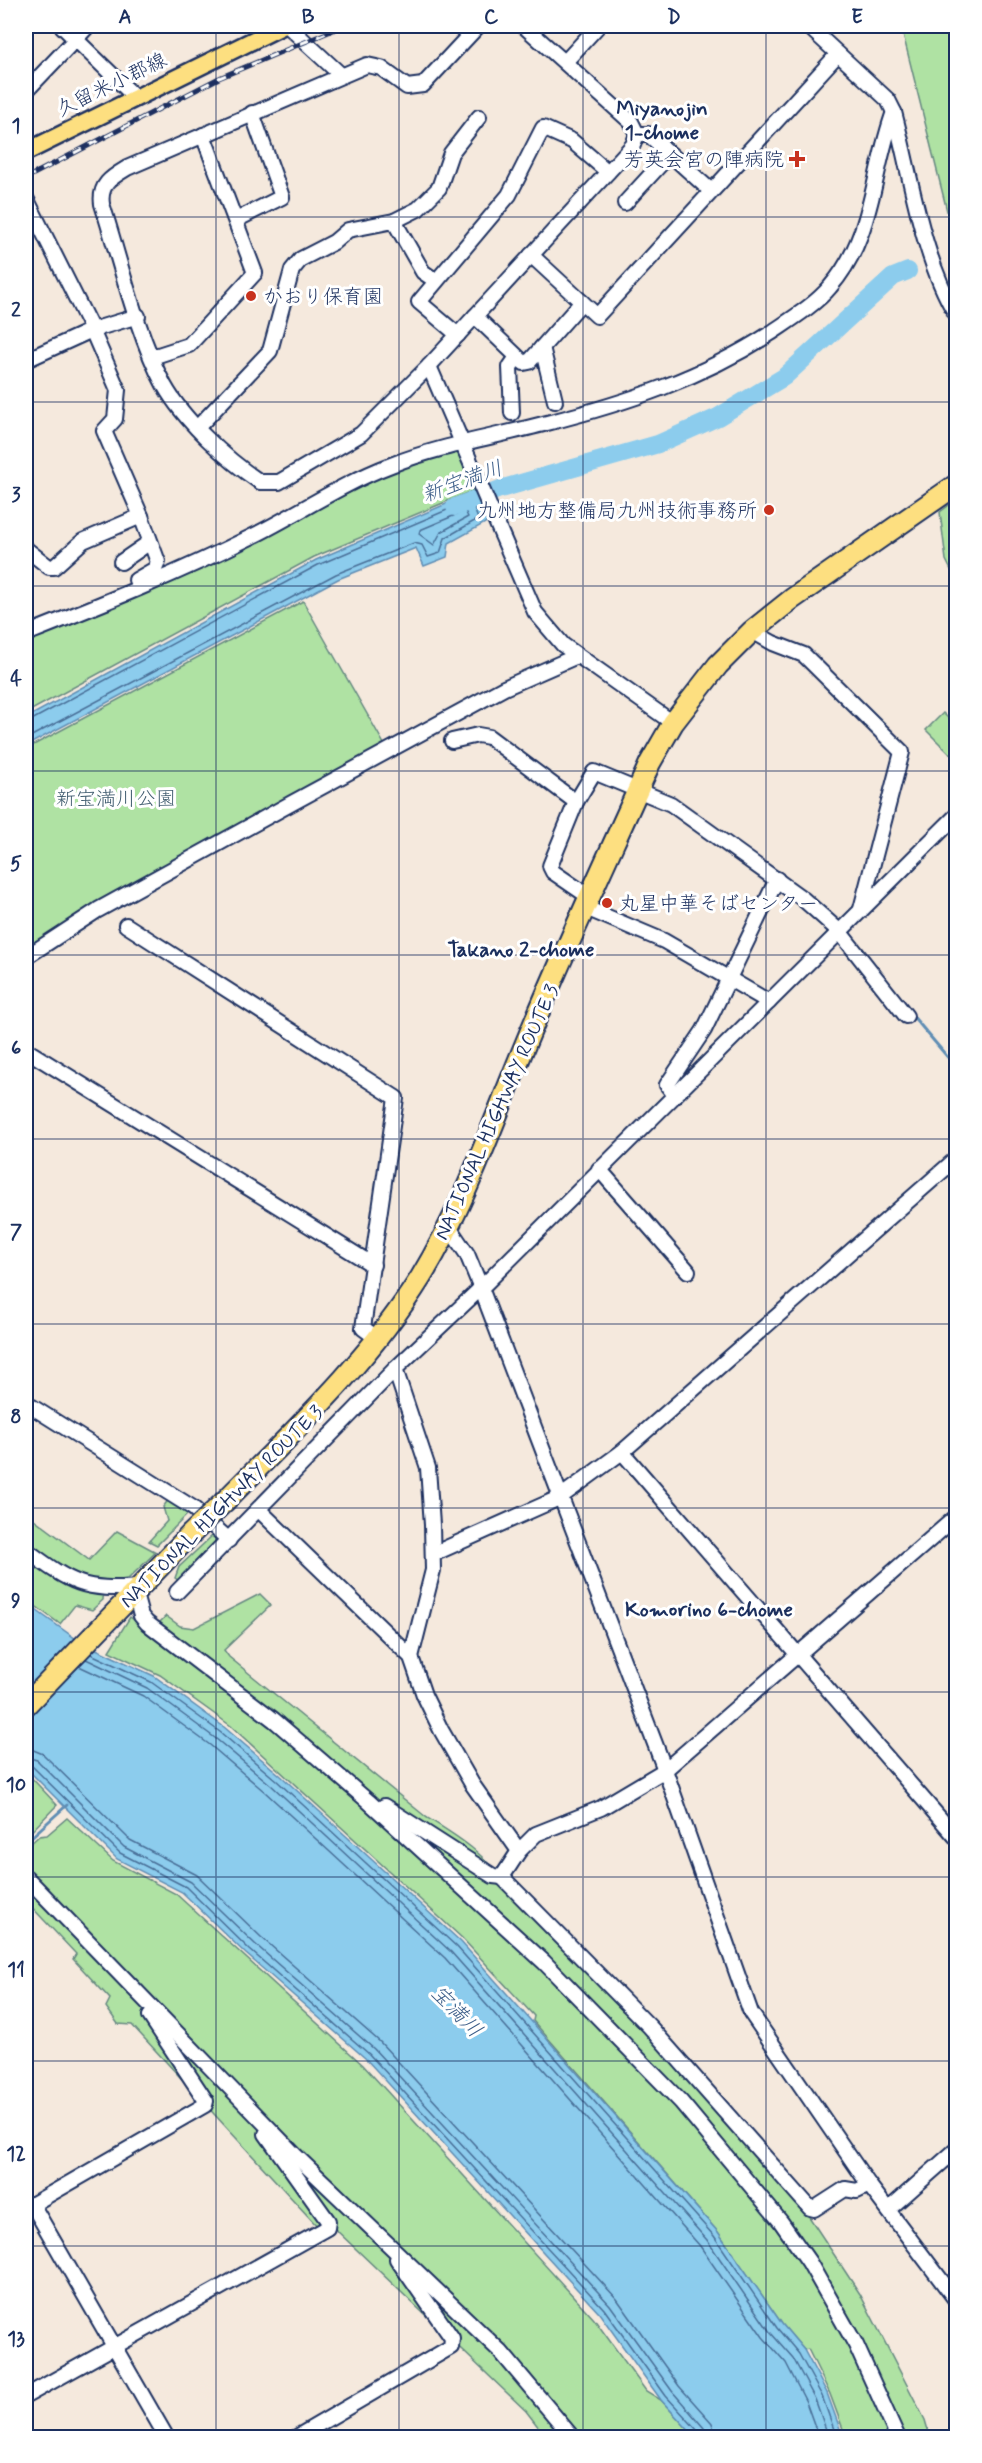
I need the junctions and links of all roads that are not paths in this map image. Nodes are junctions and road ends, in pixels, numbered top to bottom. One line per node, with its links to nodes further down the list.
1 (62, 26): 9 (street)
2 (87, 26): 9 (street)
3 (282, 26): 14 (main road, 久留米小郡線)
4 (288, 26): 12 (street)
5 (478, 26): 12 (street)
6 (524, 26): 11 (street)
7 (598, 26): 11 (street)
8 (808, 26): 10 (street)
9 (76, 38): 13 (street); 14 (street)
10 (838, 54): 15 (street); 23 (street)
11 (565, 62): 18 (street)
12 (340, 75): 16 (street)
13 (26, 91)
14 (134, 96): 20 (main road, 久留米小郡線)
15 (894, 112): 31 (street); 44 (street)
16 (252, 113): 19 (street); 26 (street)
17 (479, 117): 27 (street)
18 (637, 134): 21 (street); 22 (street)
19 (203, 135): 26 (street); 32 (street)
20 (26, 152)
21 (670, 154): 23 (street); 25 (street)
22 (608, 172): 28 (street); 29 (street)
23 (711, 191): 30 (street)
24 (26, 198): 34 (street)
25 (625, 203)
26 (236, 220): 37 (street)
27 (394, 221): 29 (street); 43 (street)
28 (531, 255): 30 (street); 33 (street)
29 (436, 281): 35 (street)
30 (582, 302): 36 (street)
31 (957, 314)
32 (138, 316): 34 (street); 37 (street)
33 (475, 316): 35 (street); 38 (street)
34 (93, 330): 39 (street); 46 (street)
35 (458, 335): 40 (street)
36 (542, 347): 38 (street); 41 (street)
37 (152, 357): 43 (street)
38 (517, 357): 42 (street)
39 (26, 360)
40 (429, 366): 43 (street); 44 (street)
41 (555, 401)
42 (512, 413)
43 (197, 428)
44 (461, 442): 50 (street); 53 (street)
45 (957, 485): 51 (highway, NATIONAL HIGHWAY ROUTE 3)
46 (141, 516): 47 (street); 48 (street)
47 (150, 542): 49 (street); 50 (street)
48 (26, 549)
49 (121, 562)
50 (123, 594): 52 (street)
51 (752, 631): 54 (highway, NATIONAL HIGHWAY ROUTE 3); 61 (street)
52 (26, 634)
53 (577, 656): 54 (street); 64 (street)
54 (673, 723): 56 (highway, NATIONAL HIGHWAY ROUTE 3)
55 (452, 741): 57 (street)
56 (637, 790): 57 (street); 59 (street); 60 (highway, NATIONAL HIGHWAY ROUTE 3)
57 (576, 802): 60 (street)
58 (957, 816): 61 (street)
59 (777, 879): 63 (street); 65 (street)
60 (588, 903): 65 (street); 72 (highway, NATIONAL HIGHWAY ROUTE 3)
61 (861, 909): 63 (street)
62 (126, 926): 73 (street)
63 (839, 931): 66 (street); 67 (street)
64 (26, 957)
65 (730, 978): 66 (street); 69 (street)
66 (769, 1002): 69 (street)
67 (906, 1016)
68 (26, 1050): 73 (street)
69 (675, 1095): 71 (street)
70 (957, 1159): 79 (street)
71 (599, 1169): 74 (street); 75 (street)
72 (448, 1226): 75 (street); 76 (highway, NATIONAL HIGHWAY ROUTE 3)
73 (373, 1265): 76 (street)
74 (688, 1271)
75 (481, 1288): 77 (street); 80 (street)
76 (378, 1339): 86 (highway, NATIONAL HIGHWAY ROUTE 3, bridge)
77 (396, 1369): 81 (street); 85 (street)
78 (26, 1403): 83 (street)
79 (622, 1452): 80 (street); 88 (street)
80 (559, 1498): 85 (street); 91 (street)
81 (259, 1510): 83 (street); 89 (street)
82 (957, 1517): 88 (street)
83 (229, 1540): 87 (street)
84 (26, 1550): 86 (street)
85 (433, 1554): 89 (street)
86 (138, 1591): 90 (highway, NATIONAL HIGHWAY ROUTE 3); 92 (street)
87 (177, 1592)
88 (800, 1654): 91 (street); 93 (street)
89 (411, 1657): 94 (street)
90 (26, 1705)
91 (665, 1770): 94 (street); 100 (street)
92 (368, 1801): 96 (street); 110 (street)
93 (957, 1838)
94 (519, 1851): 96 (street)
95 (26, 1877): 97 (street)
96 (502, 1877): 100 (street)
97 (145, 2002): 98 (street); 101 (street)
98 (256, 2116): 103 (street); 105 (street)
99 (957, 2150): 102 (street)
100 (869, 2185): 102 (street)
101 (29, 2206): 105 (street)
102 (889, 2209): 104 (street)
103 (383, 2237): 108 (street); 109 (street)
104 (957, 2300)
105 (114, 2347): 106 (street); 107 (street)
106 (26, 2396)
107 (167, 2438)
108 (295, 2438)
109 (573, 2438)
110 (898, 2438)

